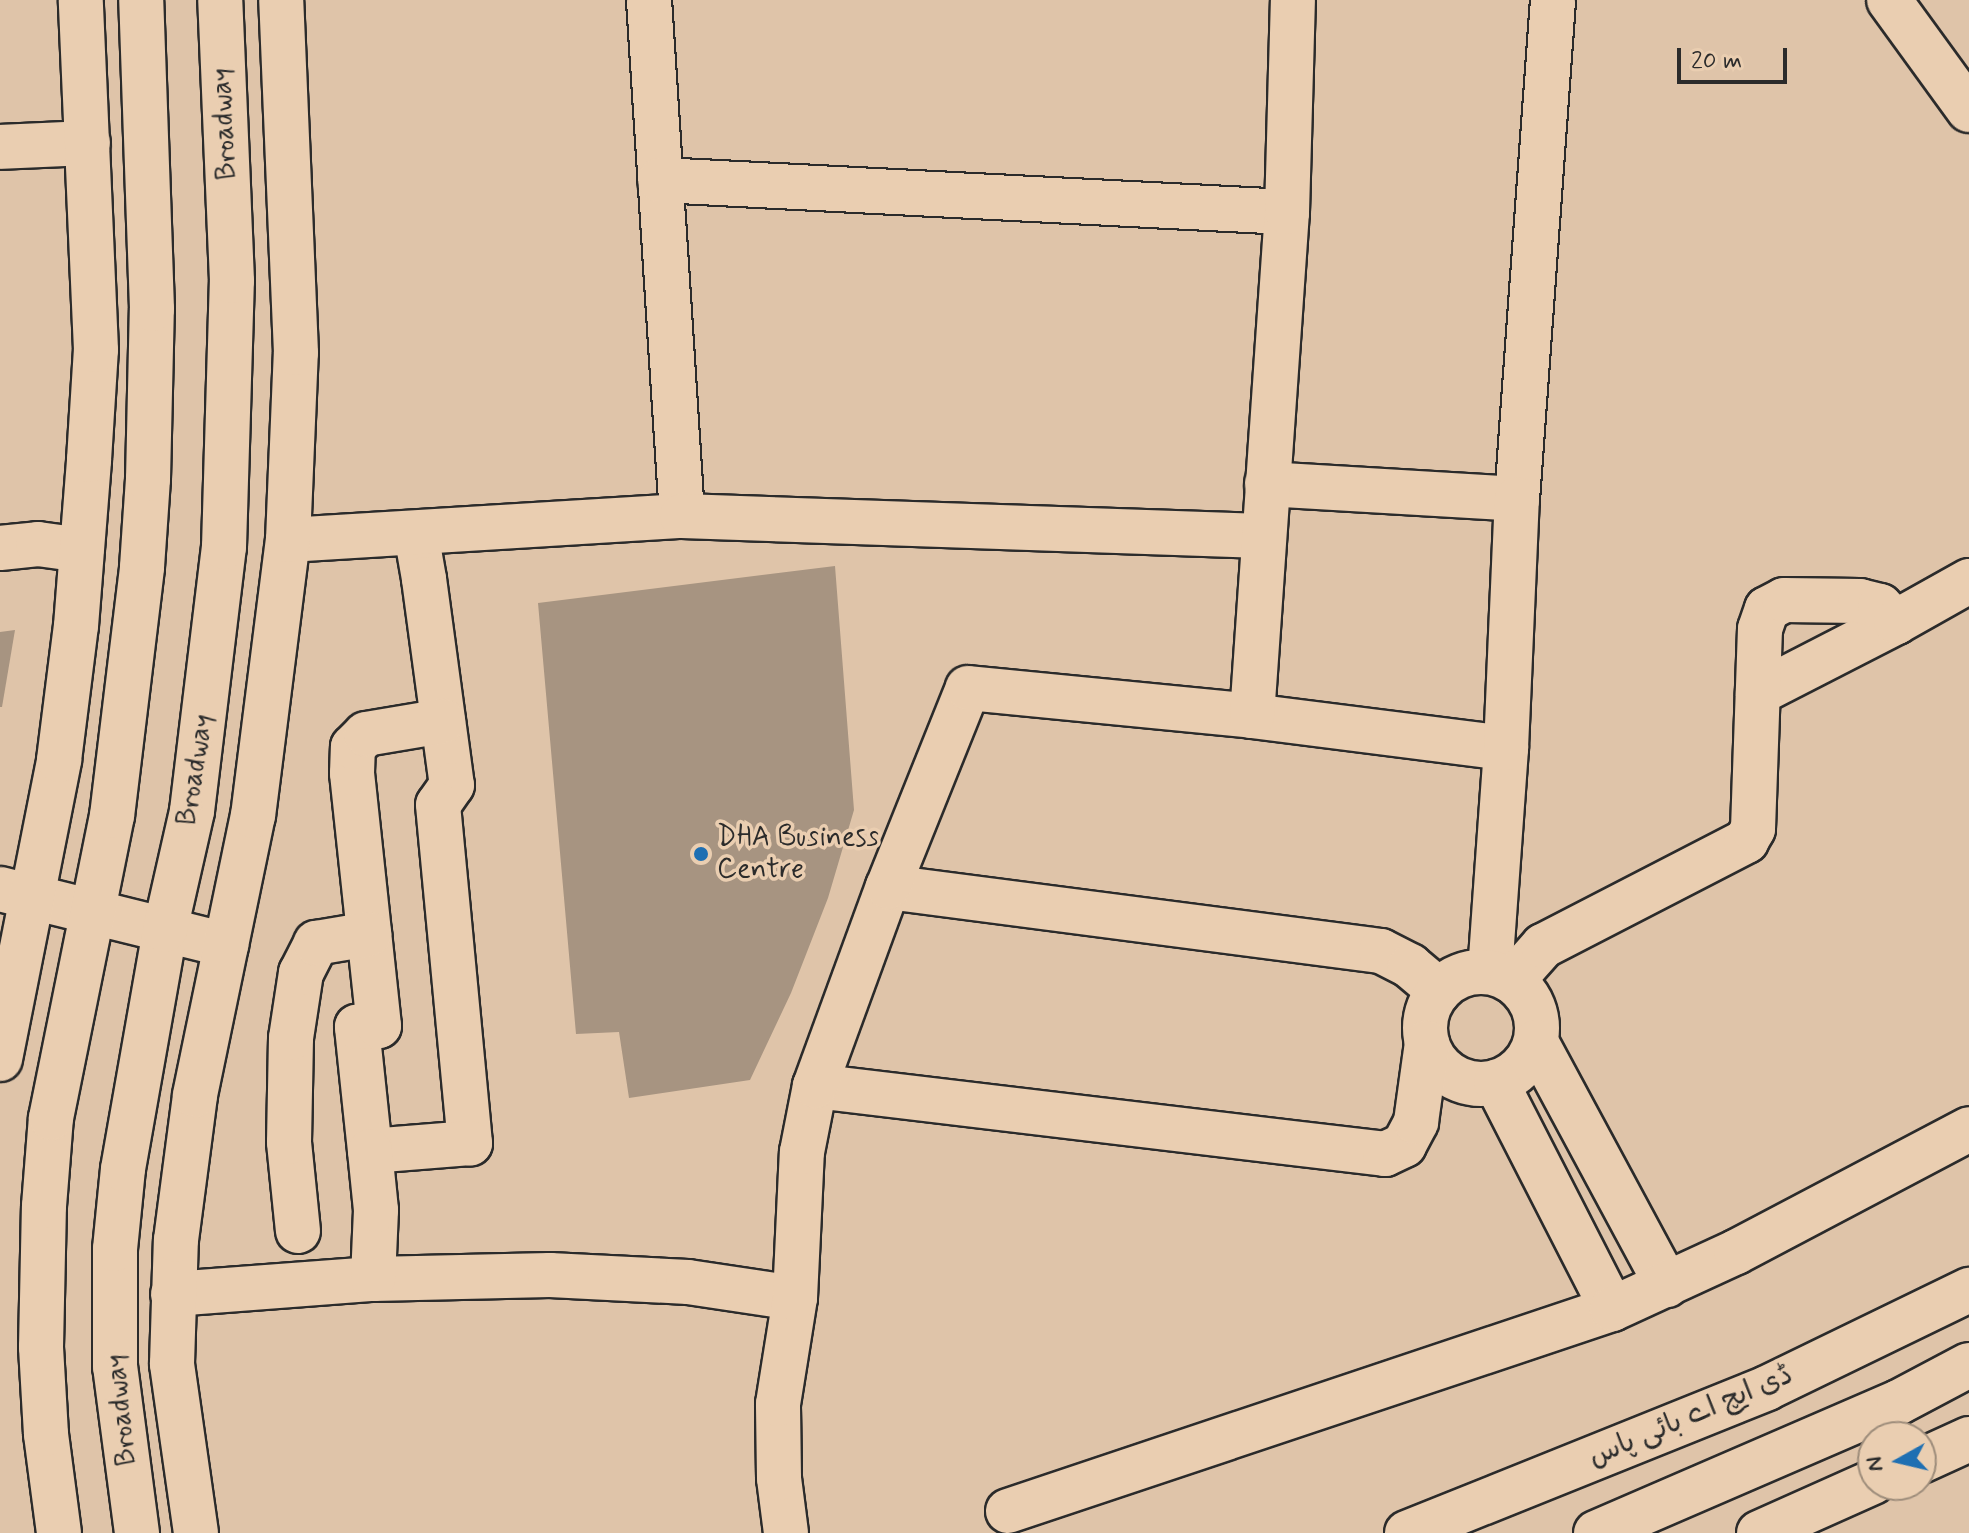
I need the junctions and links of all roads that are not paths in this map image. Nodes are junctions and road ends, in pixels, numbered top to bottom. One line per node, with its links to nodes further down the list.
1 (81, 0): 10 (main road)
2 (141, 0): 30 (main road)
3 (220, 0): 31 (main road, Broadway)
4 (281, 0): 19 (main road)
5 (649, 0): 12 (main road)
6 (1293, 0): 13 (main road)
7 (1553, 0): 15 (main road)
8 (1889, 0): 9 (main road)
9 (1969, 110)
10 (88, 143): 11 (main road); 21 (main road)
11 (0, 147)
12 (660, 180): 13 (main road); 16 (main road)
13 (1287, 212): 14 (main road)
14 (1267, 484): 15 (main road); 18 (main road)
15 (1517, 499): 27 (main road)
16 (682, 516): 17 (main road); 18 (main road)
17 (416, 533): 19 (main road); 26 (main road)
18 (1263, 536): 25 (main road)
19 (288, 540): 33 (main road)
20 (0, 548): 21 (main road)
21 (82, 550): 29 (main road)
22 (1969, 581): 23 (main road)
23 (1896, 622): 24 (main road); 24 (main road)
24 (1758, 693): 34 (main road)
25 (1252, 716): 27 (main road); 28 (main road)
26 (443, 721): 32 (main road); 43 (main road)
27 (1506, 748): 34 (main road)
28 (888, 887): 35 (main road); 41 (main road)
29 (16, 892): 30 (main road); 36 (main road)
30 (91, 910): 31 (main road); 56 (main road)
31 (165, 930): 33 (main road); 57 (main road, Broadway)
32 (369, 934): 43 (main road); 44 (main road)
33 (226, 945): 48 (main road)
34 (1501, 976): 35 (main road); 37 (main road)
35 (1439, 990): 38 (main road)
36 (5, 1012): 39 (main road)
37 (1536, 1042): 40 (main road); 46 (main road)
38 (1427, 1043): 40 (main road); 41 (main road)
39 (0, 1059)
40 (1496, 1082): 50 (main road)
41 (815, 1086): 49 (main road)
42 (1969, 1129): 46 (main road)
43 (370, 1151): 45 (main road)
44 (298, 1231)
45 (373, 1279): 48 (main road); 49 (main road)
46 (1667, 1285): 50 (main road)
47 (1969, 1290): 60 (main road, ڈی ایچ اے بائی پاس)
48 (173, 1294): 58 (main road)
49 (795, 1298): 59 (main road)
50 (1612, 1309): 55 (main road)
51 (1969, 1365): 61 (main road)
52 (1969, 1439): 53 (main road)
53 (1937, 1454)
54 (1857, 1489): 62 (main road)
55 (1008, 1511)
56 (59, 1533)
57 (137, 1533)
58 (196, 1533)
59 (786, 1533)
60 (1407, 1533)
61 (1596, 1533)
62 (1759, 1533)

